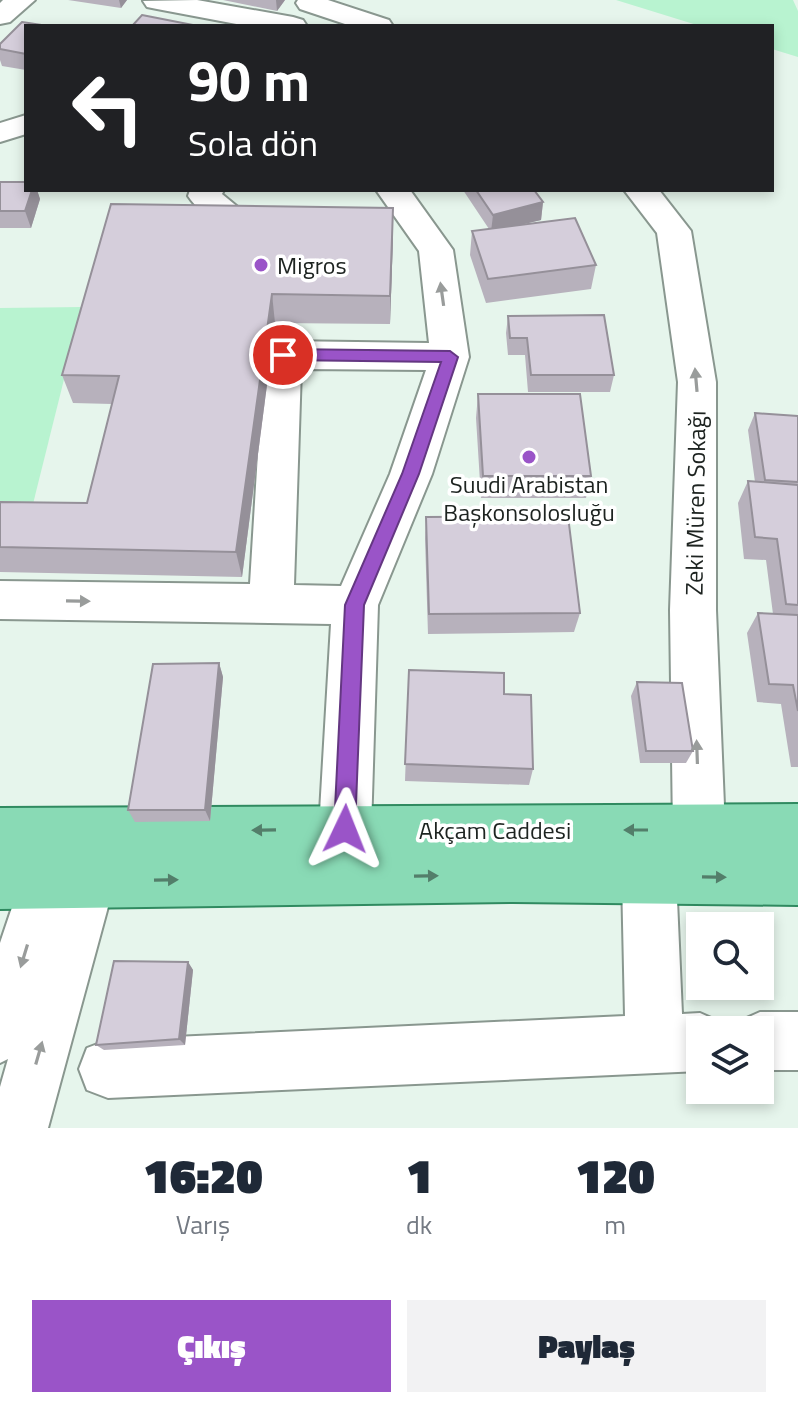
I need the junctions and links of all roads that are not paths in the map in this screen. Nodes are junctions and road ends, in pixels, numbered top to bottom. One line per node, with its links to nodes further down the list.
1 (21, 0): 4 (street)
2 (311, 1): 6 (street); 7 (street)
3 (152, 6): 5 (street)
4 (0, 16)
5 (278, 24)
6 (294, 24)
7 (374, 24)
8 (24, 125): 9 (street)
9 (0, 133)
10 (206, 192): 13 (street)
11 (643, 192): 20 (street, Zeki Müren Sokağı, one-way to 11)
12 (390, 207): 14 (street, one-way to 12)
13 (306, 222)
14 (450, 357): 16 (street); 17 (street)
15 (0, 600): 16 (street, one-way to 16)
16 (271, 604): 17 (street)
17 (355, 605): 18 (street)
18 (345, 829): 20 (main road, Akçam Caddesi, one-way to 18); 21 (main road, Akçam Caddesi, one-way to 21)
19 (798, 829): 20 (main road, Akçam Caddesi)
20 (699, 830)
21 (30, 872): 22 (main road, Akçam Caddesi, one-way to 22); 24 (street, one-way to 24); 29 (street, one-way to 21)
22 (649, 877): 23 (main road, Akçam Caddesi, one-way to 23); 27 (street)
23 (798, 878)
24 (0, 1034)
25 (774, 1041): 26 (street)
26 (798, 1041)
27 (677, 1042): 28 (street)
28 (108, 1069)
29 (18, 1128)

